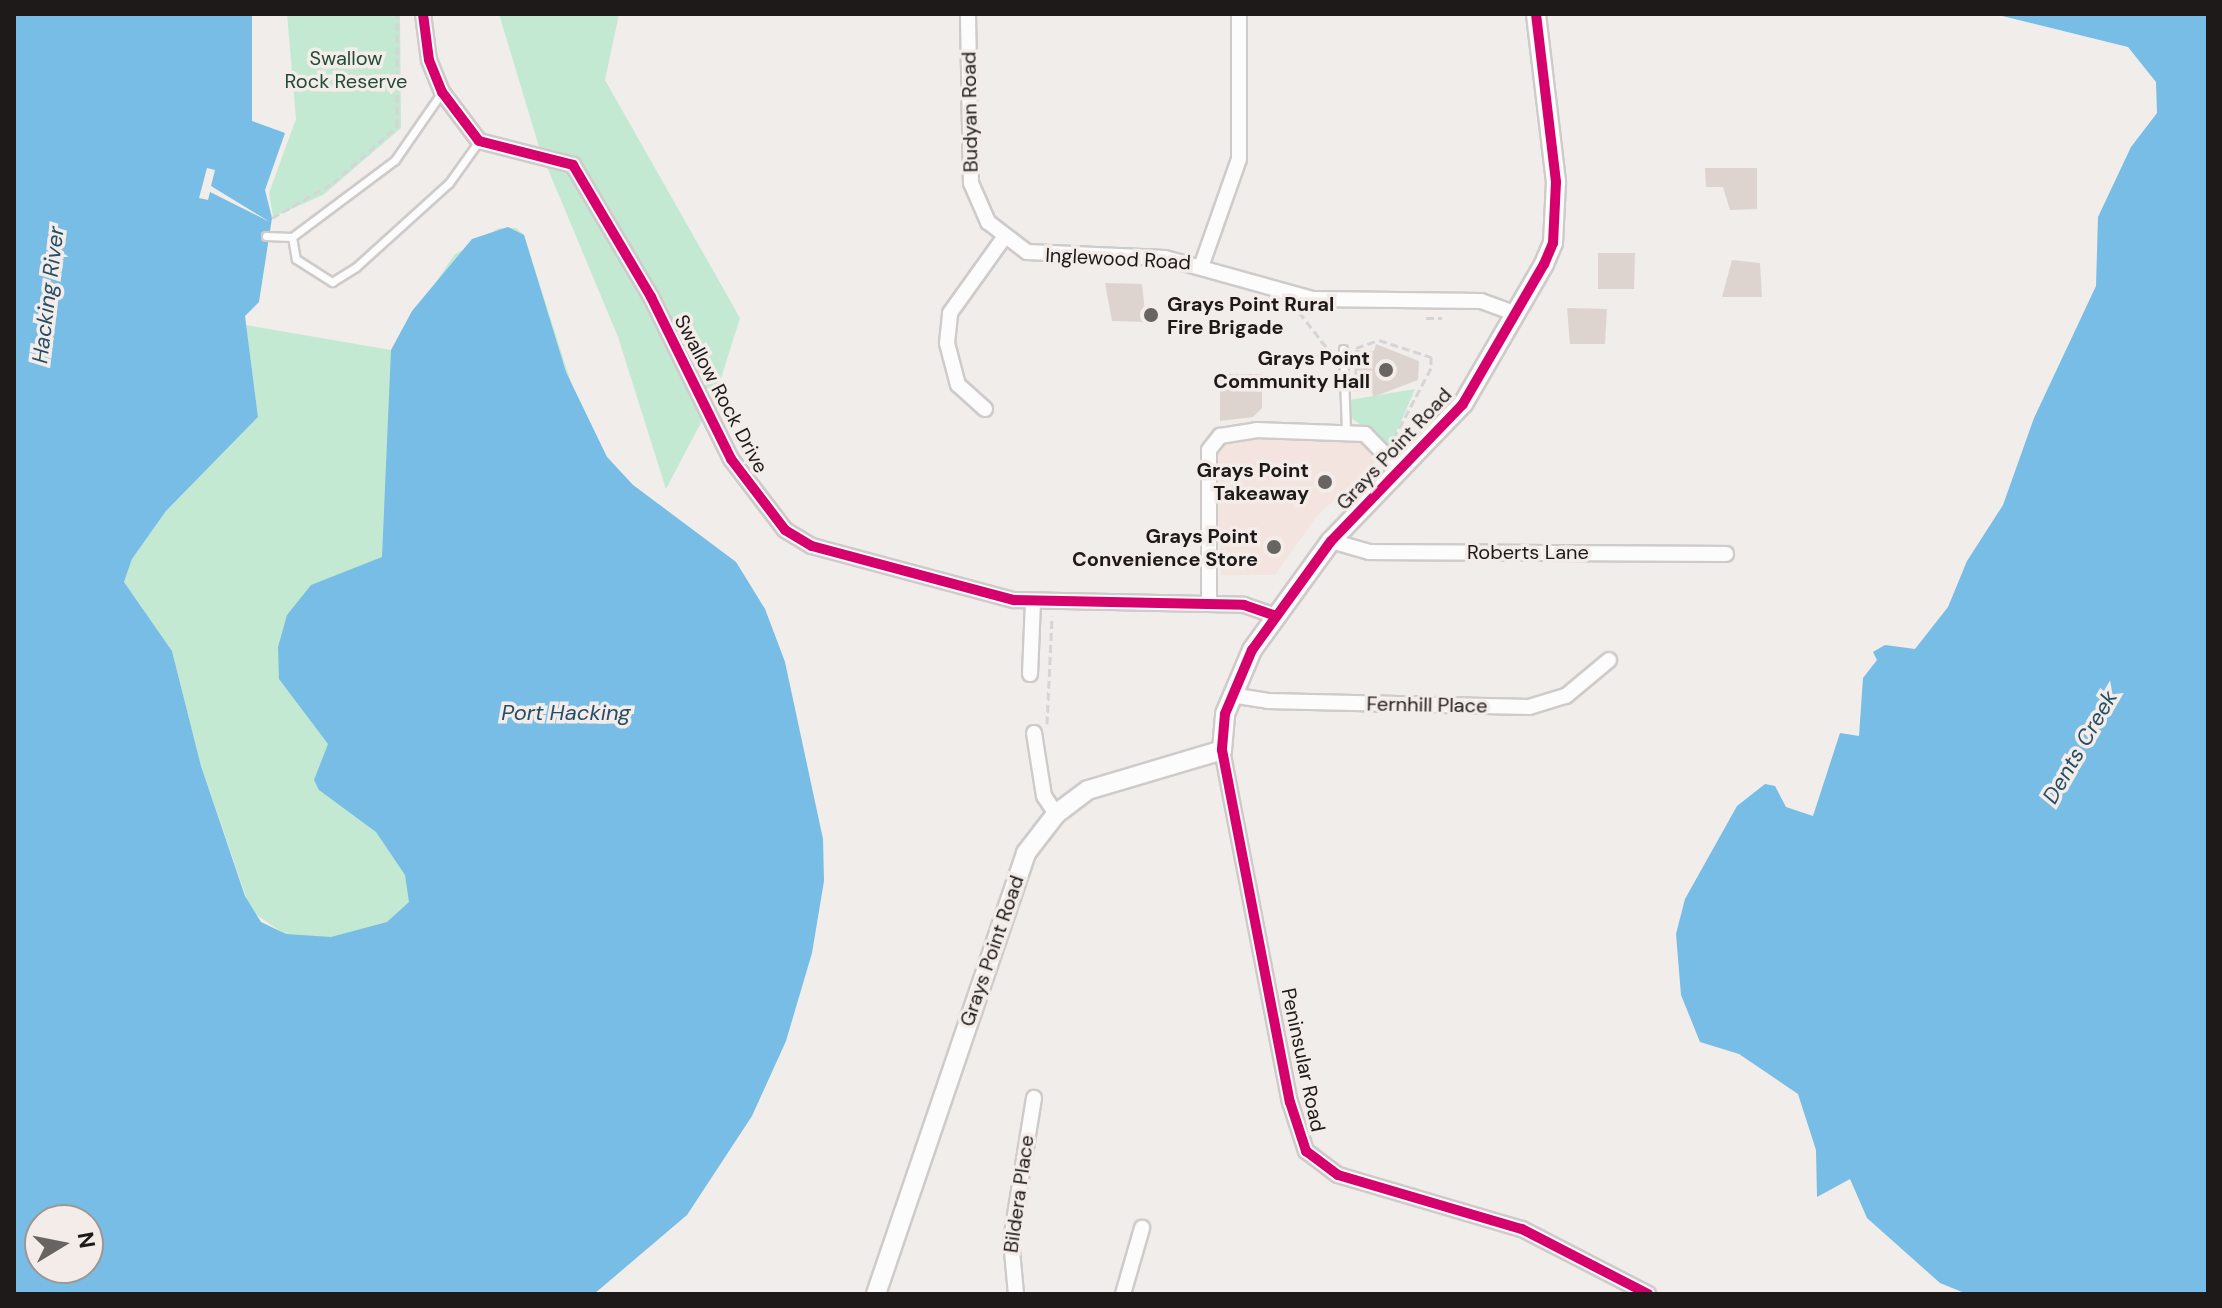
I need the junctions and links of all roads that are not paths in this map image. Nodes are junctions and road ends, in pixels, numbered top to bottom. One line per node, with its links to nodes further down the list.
1 (423, 14): 5 (street)
2 (968, 14): 9 (street, Budyan Road)
3 (1239, 14): 10 (street)
4 (1536, 14): 11 (street, Grays Point Road)
5 (442, 92): 6 (street); 8 (lane)
6 (479, 141): 8 (lane); 18 (street, Swallow Rock Drive)
7 (266, 236): 8 (lane)
8 (292, 237)
9 (1003, 239): 10 (street, Inglewood Road); 13 (street)
10 (1202, 264): 11 (street, Inglewood Road)
11 (1516, 314): 15 (street, Grays Point Road)
12 (1343, 349): 14 (lane)
13 (985, 409)
14 (1346, 431): 15 (street); 19 (street)
15 (1395, 465): 16 (street, Grays Point Road)
16 (1331, 541): 17 (street, Roberts Lane); 20 (street, Grays Point Road)
17 (1726, 554)
18 (1033, 601): 19 (street, Swallow Rock Drive); 22 (street)
19 (1209, 604): 20 (street, Swallow Rock Drive)
20 (1276, 616): 23 (street, Grays Point Road)
21 (1609, 660): 23 (street, Fernhill Place)
22 (1030, 674)
23 (1231, 695): 25 (street, Grays Point Road)
24 (1034, 733): 26 (street)
25 (1222, 750): 26 (street, Grays Point Road); 32 (street, Peninsular Road)
26 (1056, 814): 30 (street, Grays Point Road)
27 (1034, 1098): 29 (street, Bildera Place)
28 (1142, 1228): 31 (street)
29 (1013, 1293)
30 (876, 1294)
31 (1123, 1294)
32 (1648, 1294)

